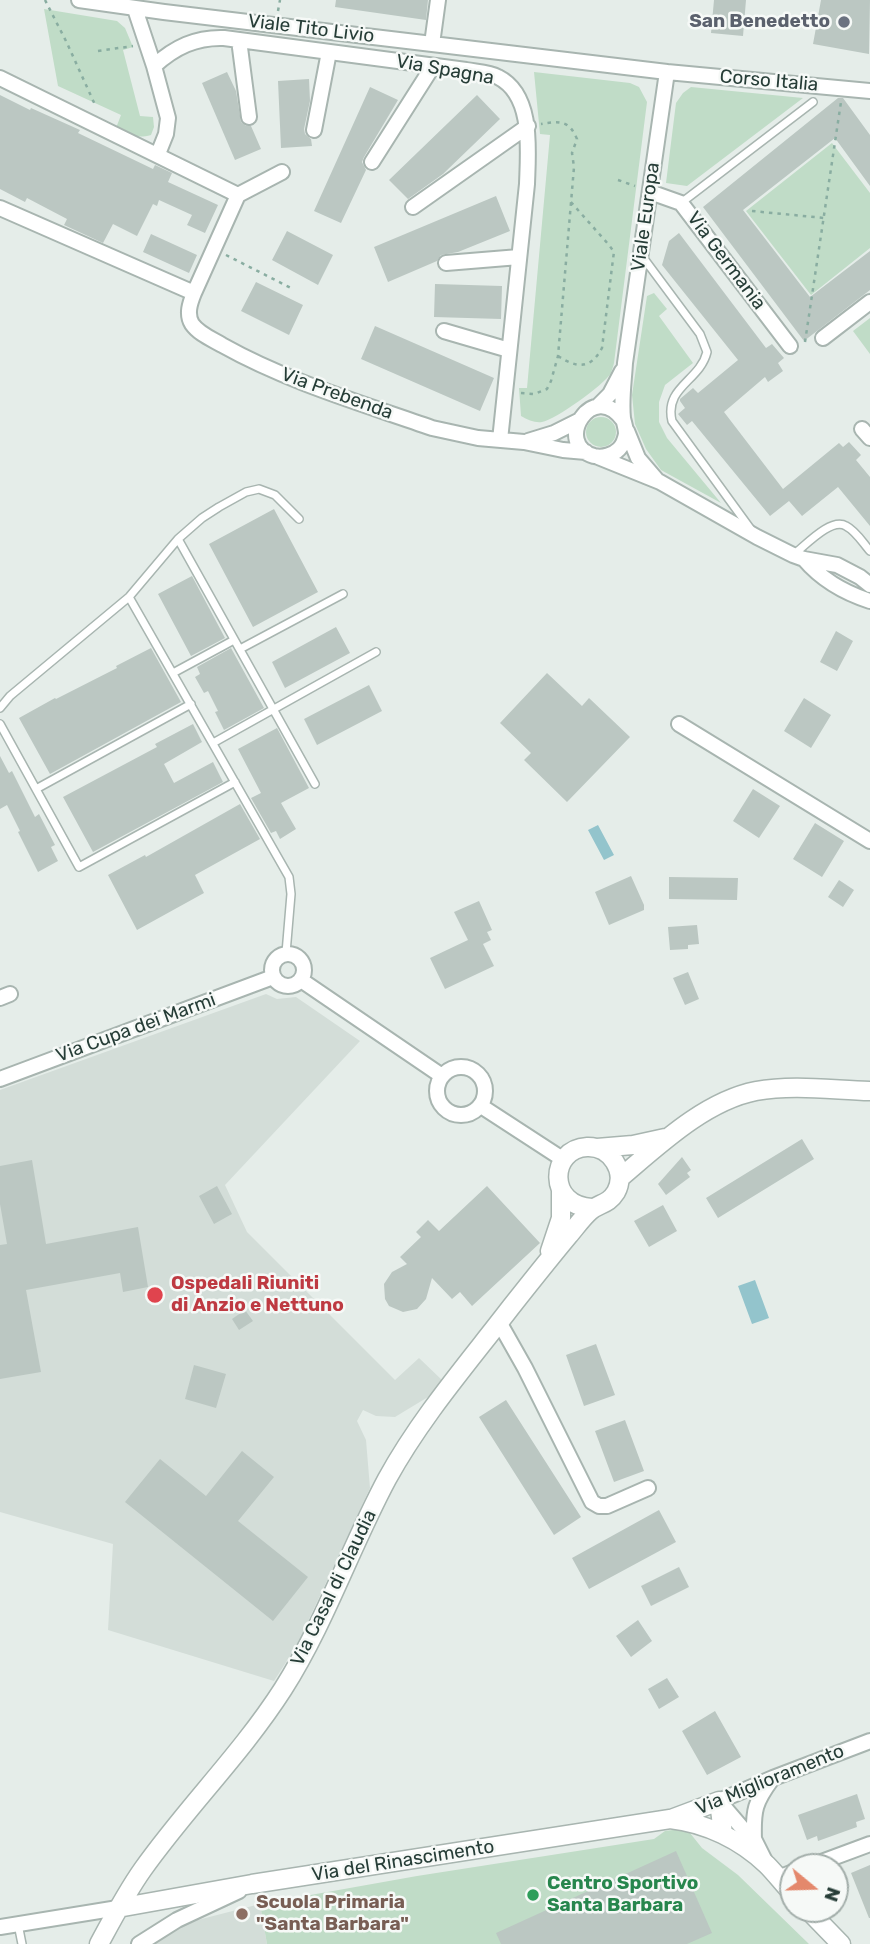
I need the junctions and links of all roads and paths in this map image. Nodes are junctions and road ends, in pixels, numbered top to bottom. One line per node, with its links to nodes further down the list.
1 (45, 0): 19 (path)
2 (79, 0): 4 (street, Viale Tito Livio)
3 (438, 0): 7 (street)
4 (135, 9): 6 (street); 7 (street, Viale Tito Livio)
5 (239, 40): 9 (street, Via Spagna); 10 (street, Via Spagna); 17 (street)
6 (146, 43): 8 (path); 10 (street)
7 (432, 44): 12 (street, Viale Tito Livio)
8 (98, 51)
9 (329, 52): 11 (street, Via Spagna); 20 (street)
10 (153, 66): 21 (street)
11 (433, 66): 18 (street, Via Spagna); 22 (street)
12 (667, 72): 14 (street, Corso Italia); 24 (street, Viale Europa)
13 (0, 79): 19 (street)
14 (843, 89): 15 (street, Corso Italia); 31 (path)
15 (870, 91)
16 (813, 102): 27 (lane)
17 (249, 117)
18 (528, 126): 26 (path); 28 (street); 34 (street, Via Spagna)
19 (106, 129): 21 (street)
20 (314, 130)
21 (158, 154): 25 (street)
22 (372, 162)
23 (282, 172): 25 (street)
24 (650, 192): 27 (street, Via Germania); 33 (street, Viale Europa)
25 (238, 195): 32 (street, Via Prebenda)
26 (570, 201): 43 (path); 43 (path)
27 (681, 203): 41 (street, Via Germania)
28 (413, 207)
29 (0, 208): 37 (street)
30 (752, 211): 31 (path)
31 (824, 218): 41 (path)
32 (214, 249): 36 (path); 37 (street, Via Prebenda)
33 (641, 255): 44 (street, Viale Europa); 54 (lane)
34 (519, 257): 35 (street); 42 (street, Via Spagna)
35 (446, 262)
36 (291, 288)
37 (194, 293): 49 (street, Via Prebenda)
38 (870, 302): 40 (street)
39 (444, 331): 42 (street)
40 (823, 338): 41 (path)
41 (798, 346)
42 (509, 350): 45 (street, Via Spagna)
43 (558, 356): 45 (path)
44 (625, 363): 46 (street, Viale Europa); 48 (street, Viale Europa)
45 (505, 387): 49 (street, Via Spagna)
46 (598, 406): 47 (street, Viale Europa); 48 (street)
47 (578, 421): 50 (street, Via Prebenda); 51 (street)
48 (624, 424): 51 (street); 52 (street, Viale Europa)
49 (500, 440): 50 (street, Via Prebenda)
50 (524, 442): 51 (street, Via Prebenda)
51 (592, 454): 52 (street, Viale Europa)
52 (660, 482): 54 (street, Viale Europa)
53 (299, 519): 55 (lane)
54 (757, 537): 57 (street, Viale Europa)
55 (178, 539): 60 (lane); 62 (lane)
56 (870, 551): 57 (lane)
57 (799, 557): 58 (street, Viale Europa); 61 (street, Viale Europa)
58 (870, 585)
59 (343, 594): 63 (lane)
60 (129, 597): 65 (lane); 67 (lane)
61 (870, 601)
62 (234, 640): 63 (lane); 65 (lane)
63 (240, 649): 68 (lane)
64 (376, 652): 68 (lane)
65 (173, 673): 66 (lane)
66 (191, 705): 71 (lane); 74 (lane)
67 (0, 708)
68 (273, 710): 71 (lane); 73 (lane)
69 (0, 724): 74 (lane)
70 (679, 724): 75 (street)
71 (213, 743): 72 (lane)
72 (235, 782): 74 (lane); 76 (lane)
73 (315, 784)
74 (36, 789)
75 (870, 841)
76 (286, 953): 77 (street); 78 (street)
77 (273, 977): 78 (street); 80 (street, Via Cupa dei Marmi)
78 (301, 980): 79 (street)
79 (442, 1076): 82 (street); 82 (street)
80 (0, 1079)
81 (870, 1091): 83 (street, Via Casal di Claudia)
82 (481, 1106): 85 (street)
83 (669, 1137): 84 (street, Via Casal di Claudia); 86 (street, Via Casal di Claudia)
84 (597, 1148): 85 (street, Via Casal di Claudia); 86 (street)
85 (564, 1160): 87 (street, Via Casal di Claudia)
86 (620, 1178): 88 (street, Via Casal di Claudia)
87 (561, 1191): 88 (street); 89 (street, Via Casal di Claudia)
88 (592, 1208): 89 (street, Via Casal di Claudia)
89 (545, 1264): 90 (street, Via Casal di Claudia)
90 (499, 1322): 91 (street); 102 (street, Via Casal di Claudia)
91 (648, 1488)
92 (870, 1741): 93 (street, Via Miglioramento)
93 (773, 1778): 94 (street, Via Miglioramento); 97 (street)
94 (719, 1801): 95 (street, Via Miglioramento); 96 (street); 97 (street, Via del Rinascimento)
95 (670, 1819): 96 (street, Via del Rinascimento); 101 (street, Via del Rinascimento)
96 (723, 1834): 100 (street, Via del Rinascimento)
97 (754, 1839): 100 (street, Via del Rinascimento)
98 (870, 1844): 99 (street)
99 (846, 1853)
100 (779, 1872)
101 (252, 1884): 102 (street, Via del Rinascimento); 108 (street)
102 (118, 1908): 104 (street, Via del Rinascimento); 107 (street, Via Casal di Claudia)
103 (821, 1923): 109 (street)
104 (18, 1924): 105 (street, Via del Rinascimento); 106 (lane)
105 (0, 1927)
106 (22, 1944)
107 (99, 1944)
108 (139, 1944)
109 (841, 1944)

